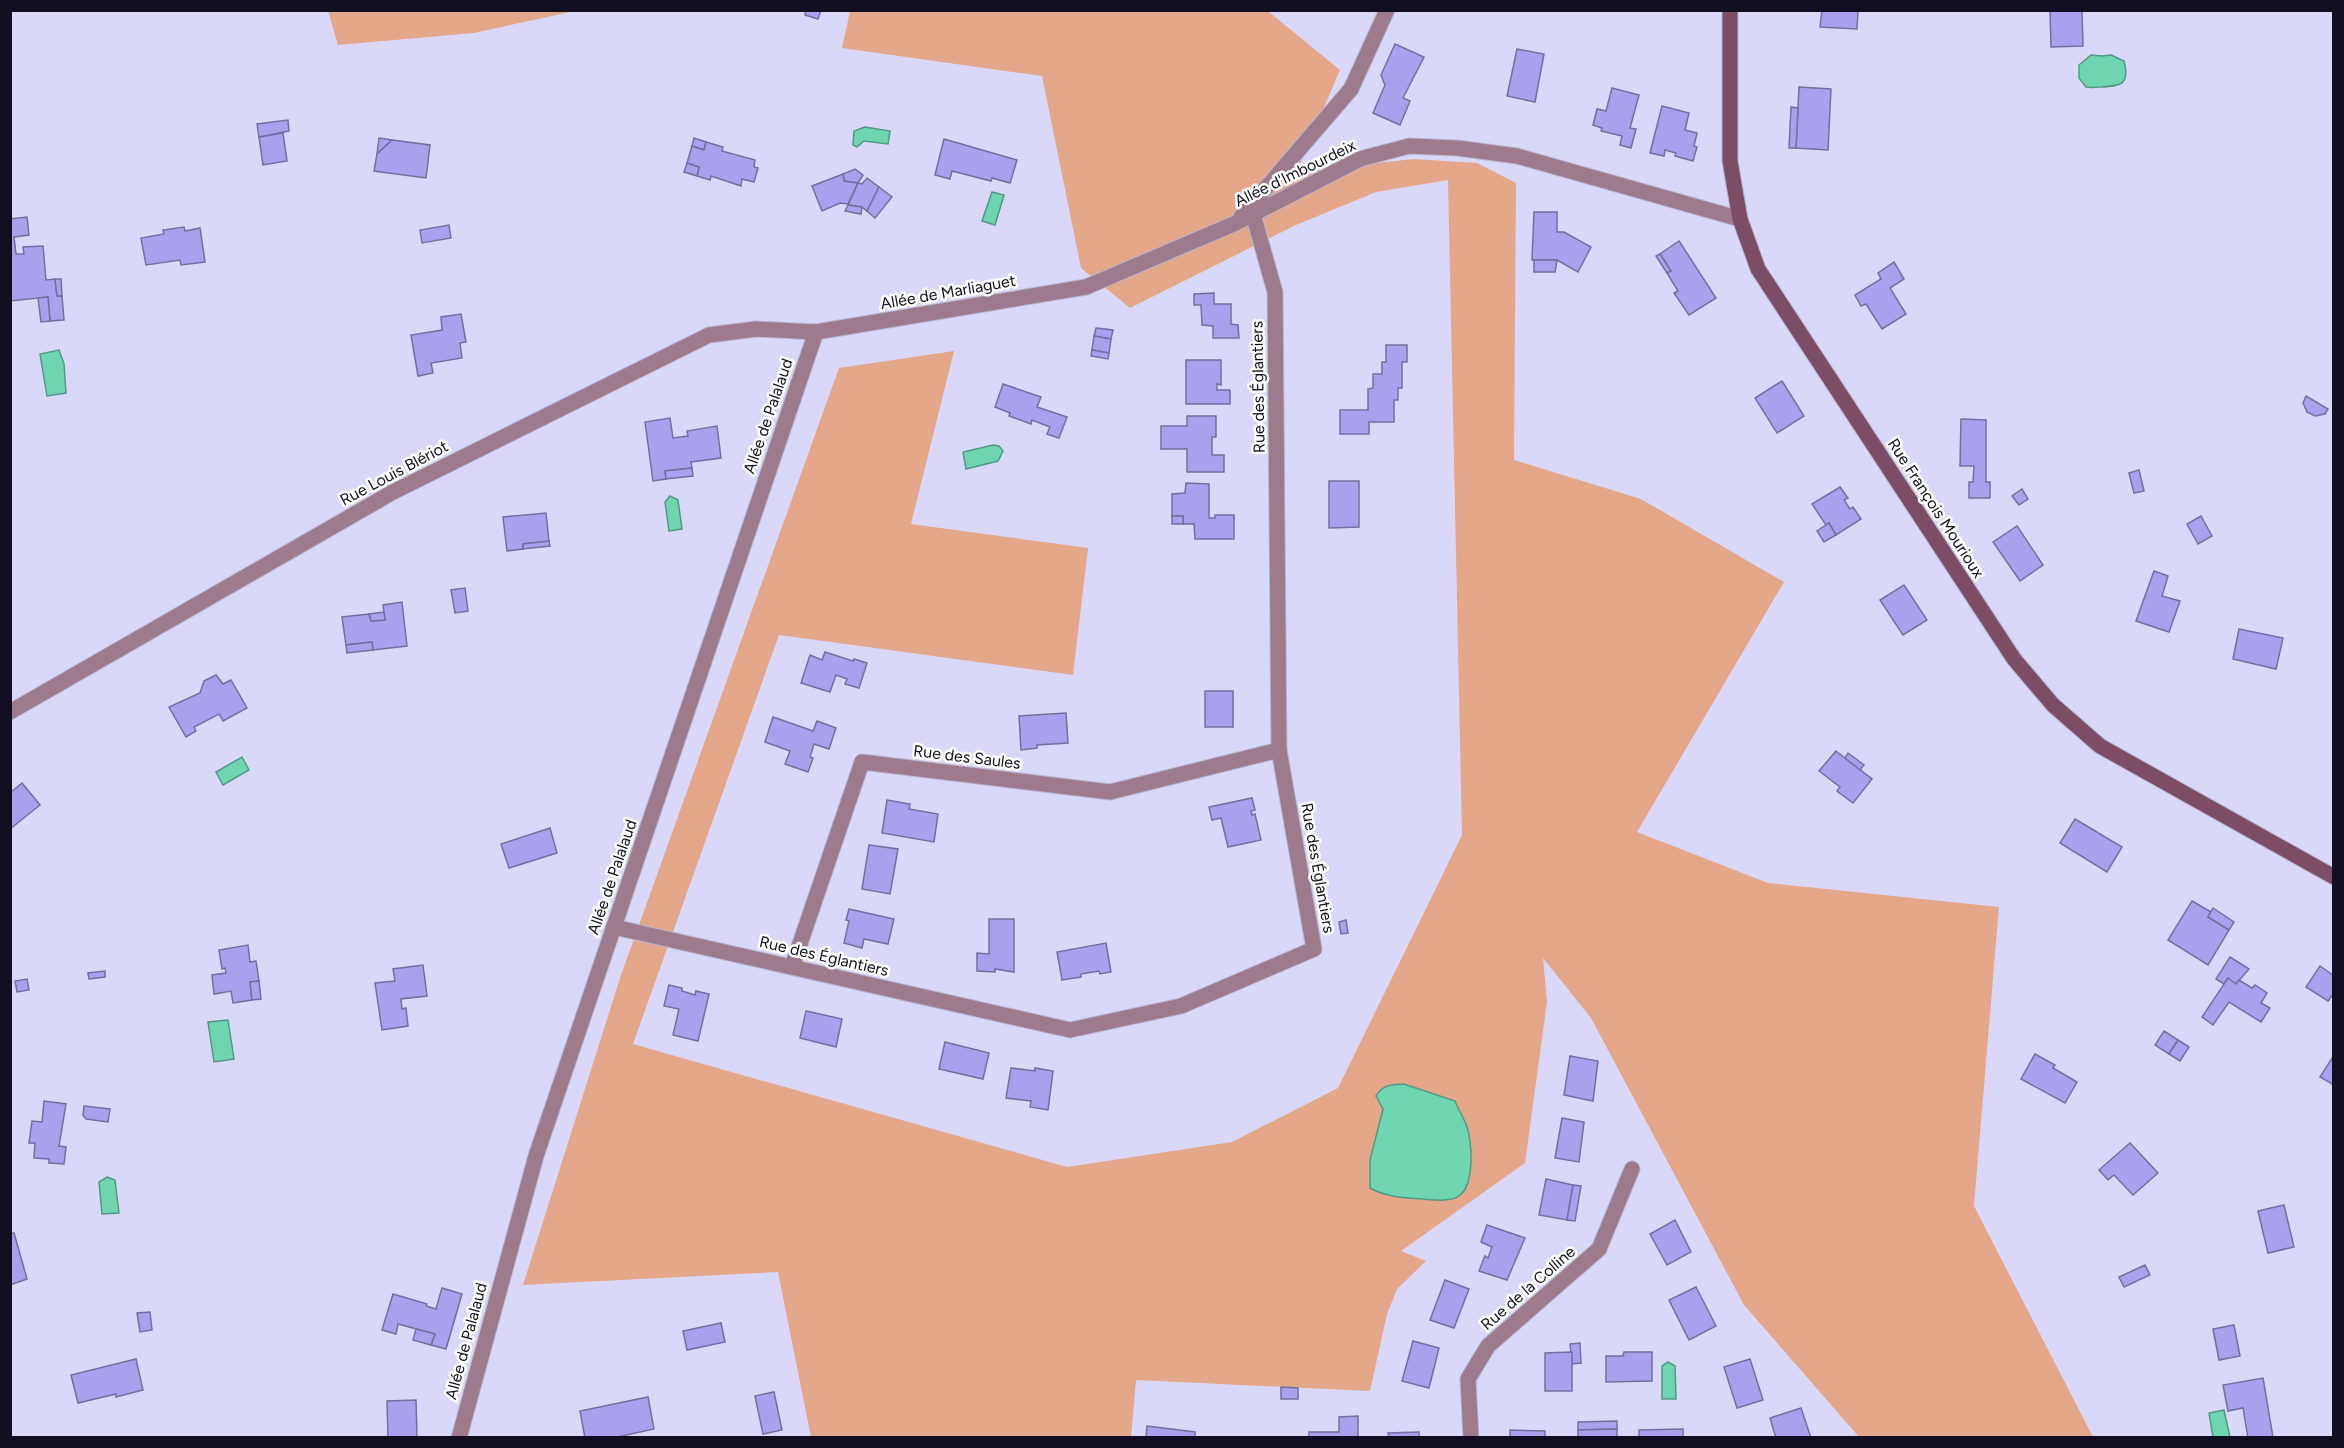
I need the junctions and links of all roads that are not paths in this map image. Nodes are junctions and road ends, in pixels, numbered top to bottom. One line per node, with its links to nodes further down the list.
1 (1387, 10): 5 (street)
2 (1730, 10): 4 (street, Rue François Mourioux)
3 (1253, 214): 4 (street, Allée d'Imbourdeix); 5 (street, Allée d'Imbourdeix); 9 (street, Rue des Églantiers)
4 (1740, 219): 10 (street, Rue François Mourioux)
5 (1236, 223): 6 (street, Allée d'Imbourdeix)
6 (1086, 287): 7 (street, Allée de Marliaguet)
7 (816, 332): 8 (street, Rue Louis Blériot); 11 (street, Allée de Palalaud)
8 (10, 712)
9 (1280, 750): 12 (street, Rue des Saules); 12 (street, Rue des Églantiers)
10 (2334, 877)
11 (614, 927): 12 (street, Rue des Églantiers); 14 (street, Allée de Palalaud)
12 (792, 967)
13 (1632, 1169): 15 (street, Rue de la Colline)
14 (459, 1437)
15 (1471, 1437)

